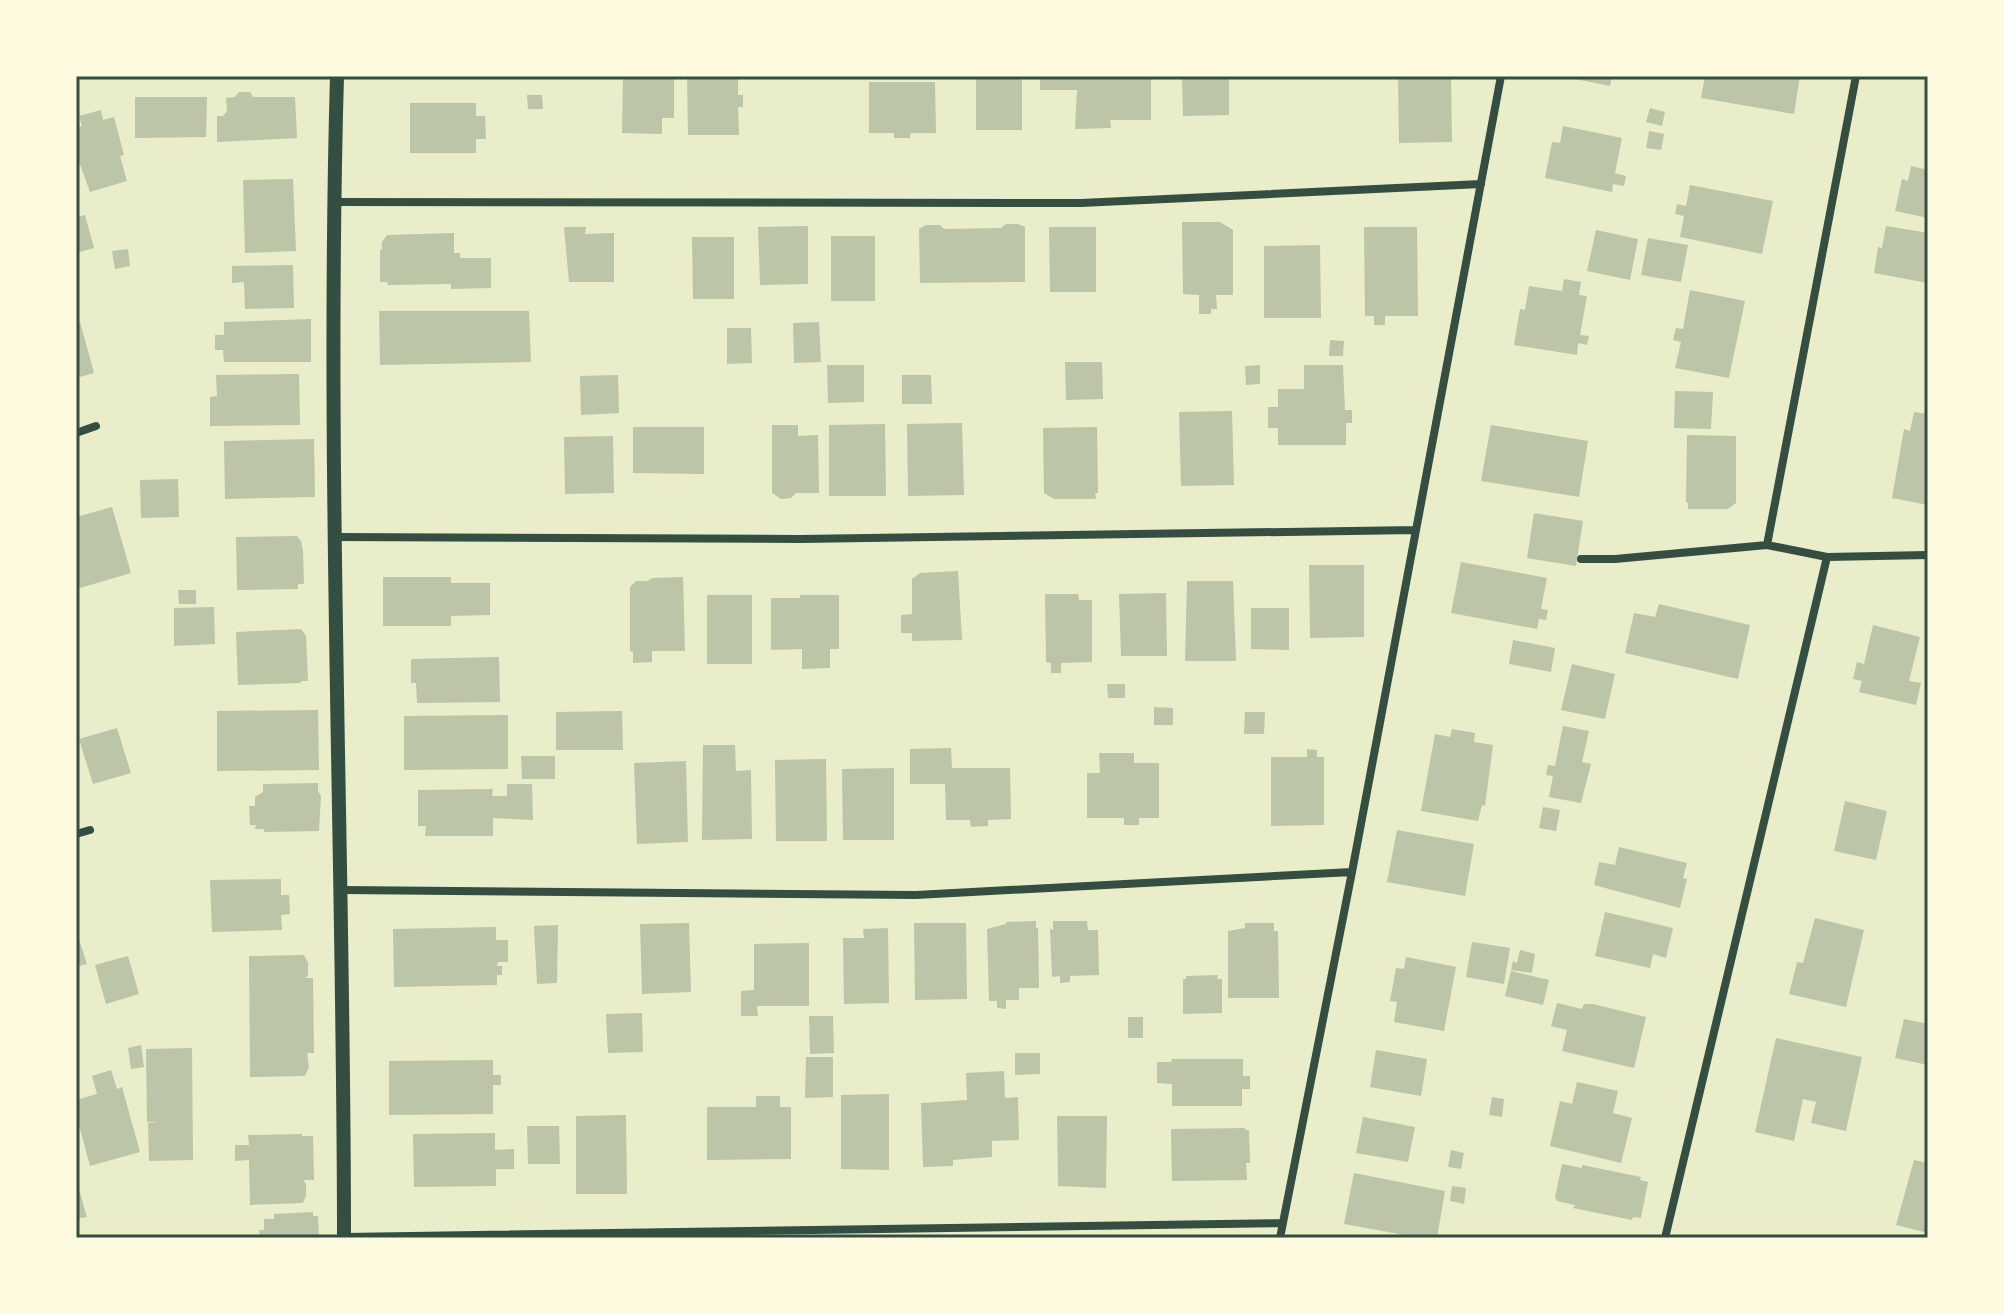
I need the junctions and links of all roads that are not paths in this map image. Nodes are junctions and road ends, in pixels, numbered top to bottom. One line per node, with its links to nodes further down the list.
1 (337, 76): 5 (street)
2 (1501, 76): 4 (street)
3 (1856, 76): 10 (street)
4 (1481, 184): 5 (street); 8 (street)
5 (333, 202): 9 (street)
6 (96, 426): 7 (street)
7 (76, 433)
8 (1416, 530): 9 (street); 16 (street)
9 (335, 537): 17 (street)
10 (1767, 545): 12 (street); 13 (street)
11 (1928, 555): 12 (street)
12 (1827, 557): 21 (street)
13 (1581, 559)
14 (90, 830): 15 (street)
15 (76, 834)
16 (1352, 872): 17 (street); 18 (street)
17 (342, 890): 19 (street)
18 (1283, 1223): 19 (street); 20 (street)
19 (344, 1237)
20 (1280, 1238)
21 (1665, 1238)

